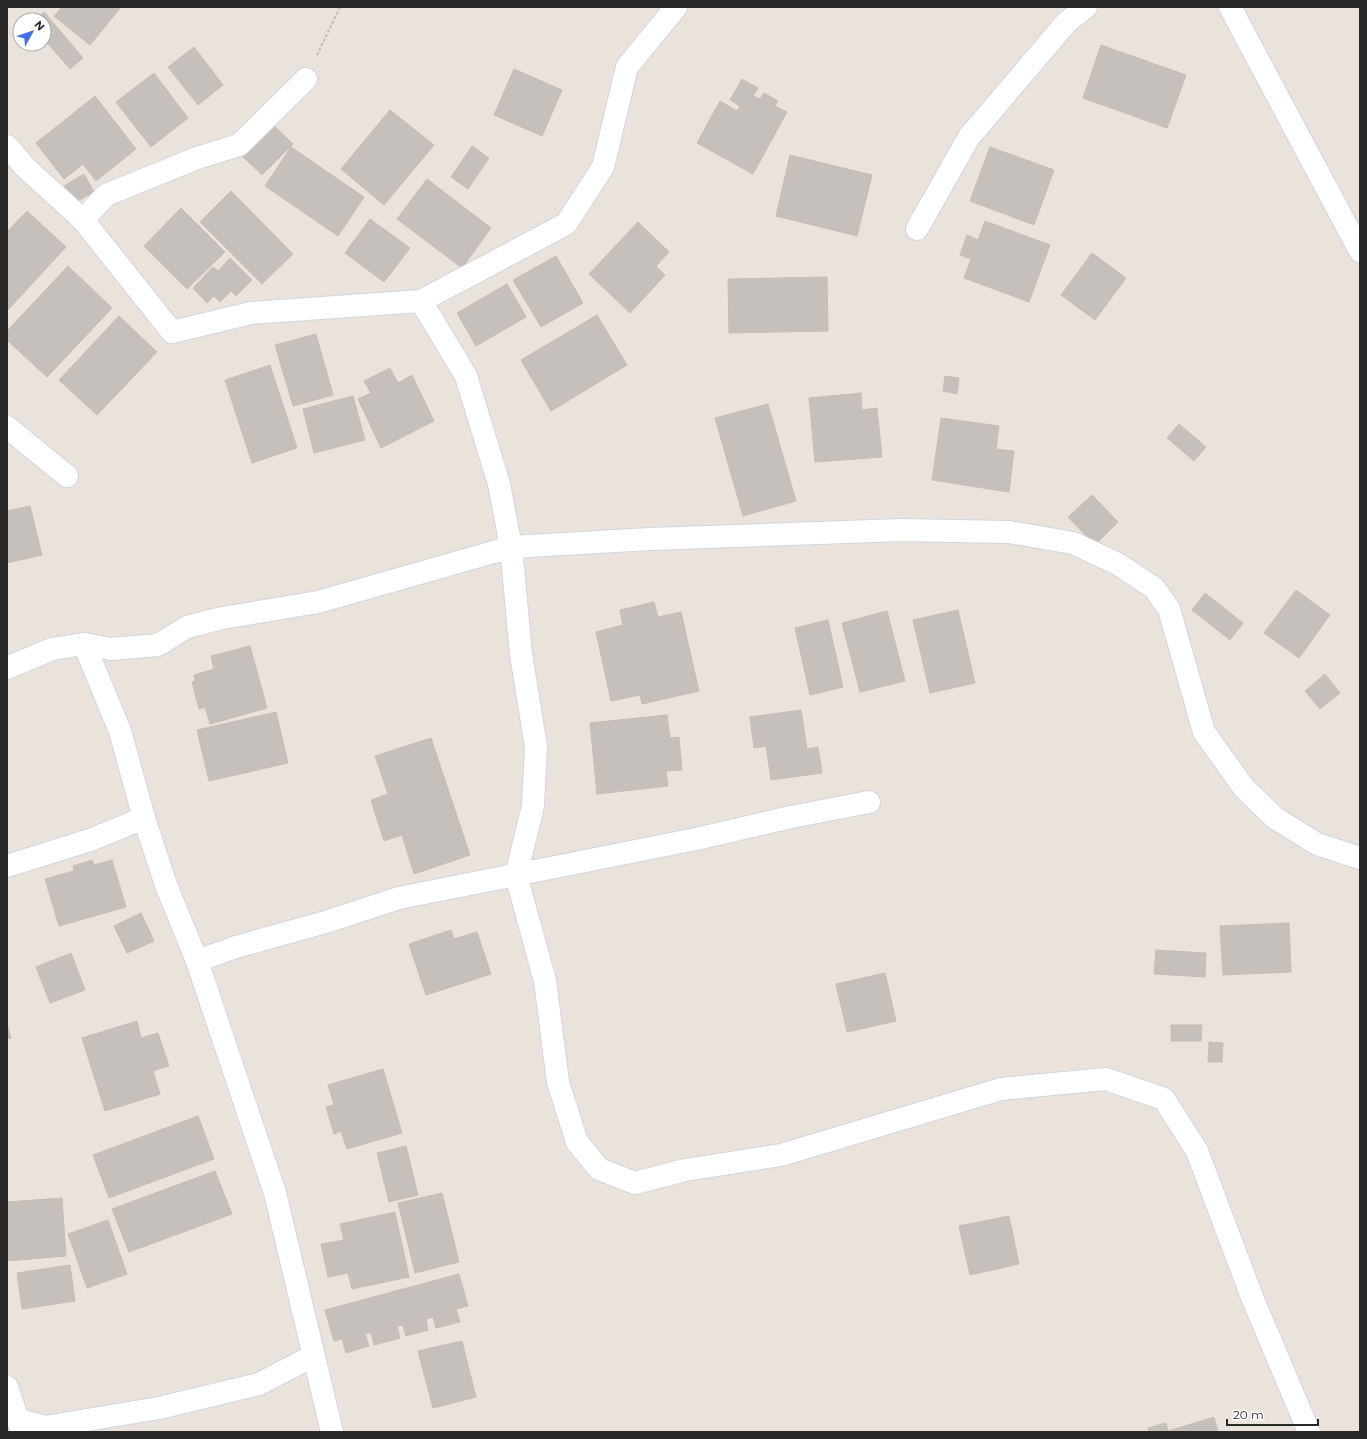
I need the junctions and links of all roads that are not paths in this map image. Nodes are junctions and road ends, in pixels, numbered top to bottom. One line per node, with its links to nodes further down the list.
1 (676, 7): 9 (street)
2 (1086, 7): 7 (street)
3 (1230, 7): 8 (street)
4 (306, 79): 6 (street)
5 (7, 146): 6 (street)
6 (82, 220): 9 (street)
7 (917, 229)
8 (1360, 251)
9 (421, 301): 12 (street)
10 (7, 427): 11 (street)
11 (67, 476)
12 (511, 547): 13 (street); 17 (street); 19 (street)
13 (84, 644): 14 (street); 16 (street)
14 (7, 668)
15 (869, 802): 19 (street)
16 (144, 818): 18 (street); 20 (street)
17 (1360, 858)
18 (7, 866)
19 (516, 875): 20 (street); 25 (street)
20 (197, 961): 21 (street)
21 (313, 1356): 23 (street); 24 (street)
22 (7, 1387): 23 (street)
23 (20, 1426)
24 (332, 1432)
25 (1309, 1432)

